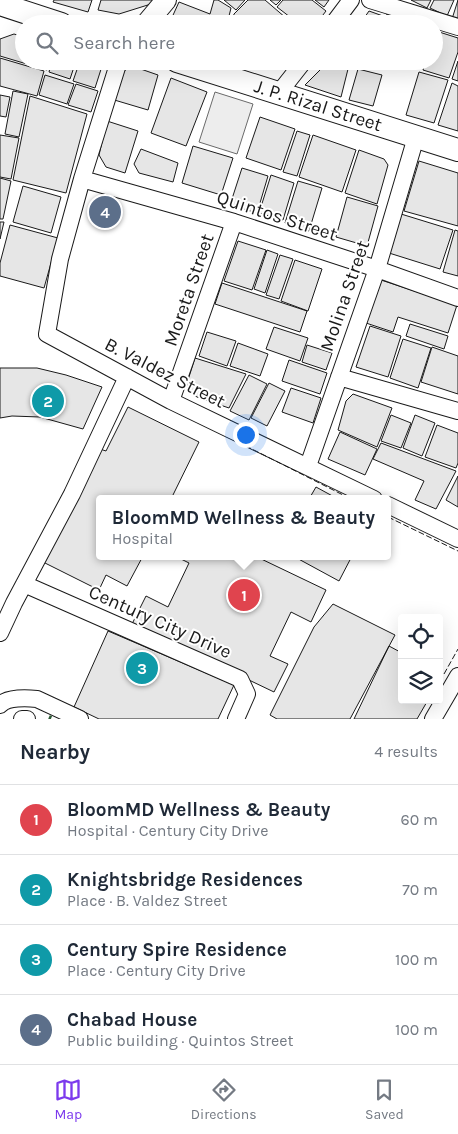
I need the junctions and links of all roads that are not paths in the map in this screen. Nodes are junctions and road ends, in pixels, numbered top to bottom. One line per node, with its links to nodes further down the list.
1 (166, 0): 6 (street)
2 (351, 0): 7 (street)
3 (370, 0): 8 (street)
4 (0, 4): 5 (main road)
5 (34, 15)
6 (154, 15)
7 (340, 15)
8 (419, 15)
9 (443, 22): 10 (street)
10 (458, 27)
11 (116, 70): 17 (street)
12 (205, 70): 14 (main road, J. P. Rizal Street)
13 (297, 70): 14 (street)
14 (278, 94): 15 (main road, J. P. Rizal Street)
15 (416, 137): 16 (main road, J. P. Rizal Street); 19 (street, Molina Street)
16 (458, 150)
17 (82, 179): 18 (street, Quintos Street); 21 (street, B. Valdez Street)
18 (234, 222): 19 (street, Quintos Street); 23 (street, Moreta Street)
19 (377, 269): 20 (street, Quintos Street); 22 (street, Molina Street)
20 (458, 298)
21 (128, 377): 23 (street, B. Valdez Street); 29 (street)
22 (339, 377): 24 (street); 25 (street, Molina Street)
23 (171, 401): 25 (street, B. Valdez Street)
24 (458, 412)
25 (308, 466): 26 (street, B. Valdez Street)
26 (366, 495)
27 (391, 506): 28 (street)
28 (458, 539)
29 (24, 584): 30 (street); 36 (street, Century City Drive)
30 (0, 633)
31 (458, 676): 37 (street)
32 (1, 702): 35 (street)
33 (22, 719): 34 (street)
34 (27, 719)
35 (80, 719)
36 (236, 719)
37 (433, 719)

